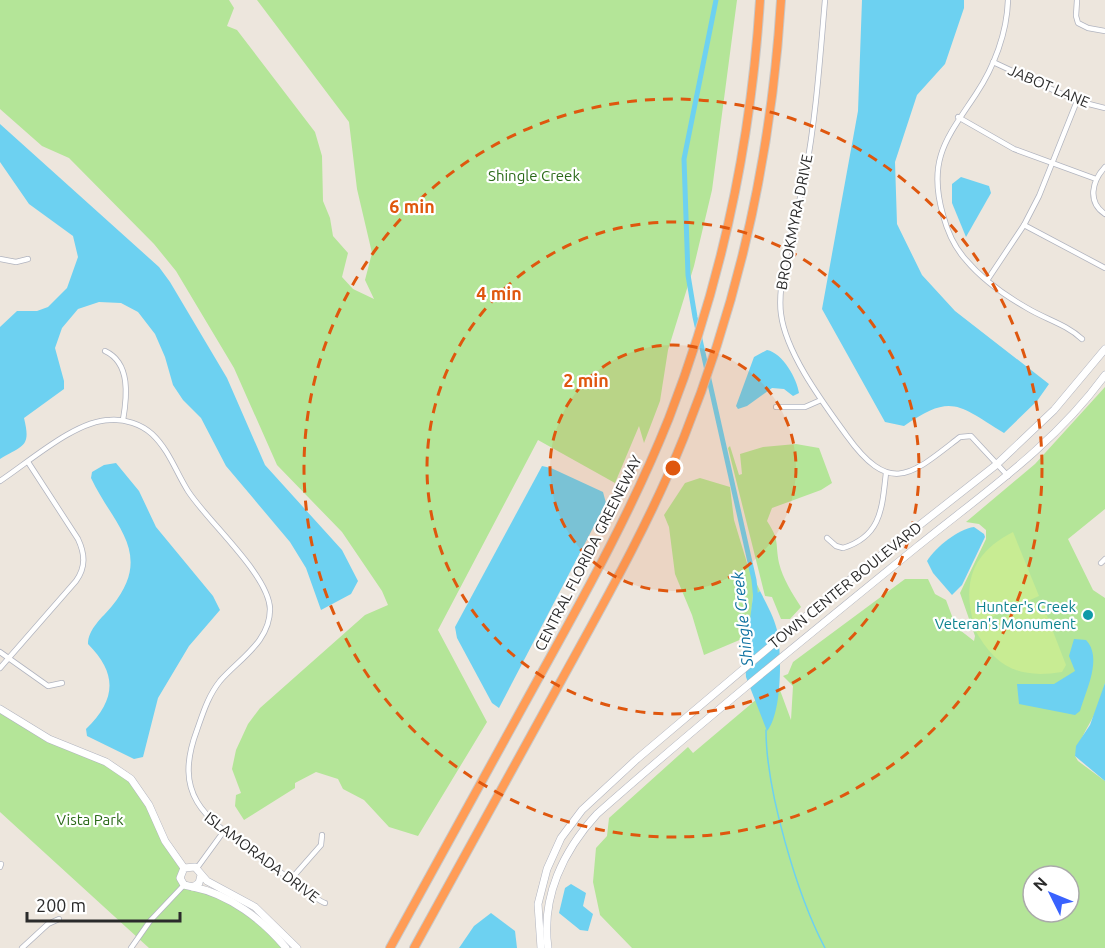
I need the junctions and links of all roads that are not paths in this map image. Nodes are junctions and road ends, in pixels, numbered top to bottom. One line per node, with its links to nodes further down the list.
1 (760, 0): 51 (highway, CENTRAL FLORIDA GREENEWAY)
2 (781, 0): 52 (highway)
3 (825, 0): 24 (street, BROOKMYRA DRIVE)
4 (1008, 0): 7 (street)
5 (1077, 0): 6 (street)
6 (1105, 31)
7 (993, 62): 8 (street, JABOT LANE); 10 (street)
8 (1077, 101): 9 (street, JABOT LANE); 11 (street)
9 (1105, 108)
10 (958, 117): 11 (street); 19 (street)
11 (1053, 165): 13 (street); 15 (street)
12 (1105, 167): 13 (street)
13 (1096, 179): 14 (street)
14 (1105, 214)
15 (1024, 225): 18 (street); 19 (street)
16 (28, 259): 17 (street)
17 (0, 260)
18 (1105, 268)
19 (988, 279): 20 (street)
20 (1082, 339)
21 (1105, 349): 28 (street, TOWN CENTER BOULEVARD)
22 (105, 351): 26 (street)
23 (1105, 375): 30 (street, TOWN CENTER BOULEVARD)
24 (821, 400): 25 (street); 29 (street, BROOKMYRA DRIVE)
25 (776, 407)
26 (123, 420): 27 (street); 38 (street, ISLAMORADA DRIVE)
27 (28, 462): 31 (street); 34 (street)
28 (996, 465): 29 (street); 30 (street); 53 (street, TOWN CENTER BOULEVARD)
29 (886, 473): 32 (street)
30 (1008, 477): 54 (street, TOWN CENTER BOULEVARD)
31 (0, 481)
32 (827, 538)
33 (0, 652): 34 (street)
34 (8, 659): 35 (street); 36 (street)
35 (0, 668)
36 (62, 683)
37 (0, 709): 40 (street)
38 (224, 831): 41 (street); 42 (street, ISLAMORADA DRIVE)
39 (322, 836): 42 (street)
40 (184, 868): 41 (street); 43 (street)
41 (199, 872): 44 (street); 50 (street)
42 (292, 878): 45 (street, ISLAMORADA DRIVE)
43 (184, 885): 44 (street); 48 (street)
44 (193, 887): 49 (street)
45 (325, 903)
46 (59, 918): 47 (street)
47 (22, 948)
48 (131, 948)
49 (286, 948)
50 (297, 948)
51 (390, 948)
52 (414, 948)
53 (541, 948)
54 (548, 948)

